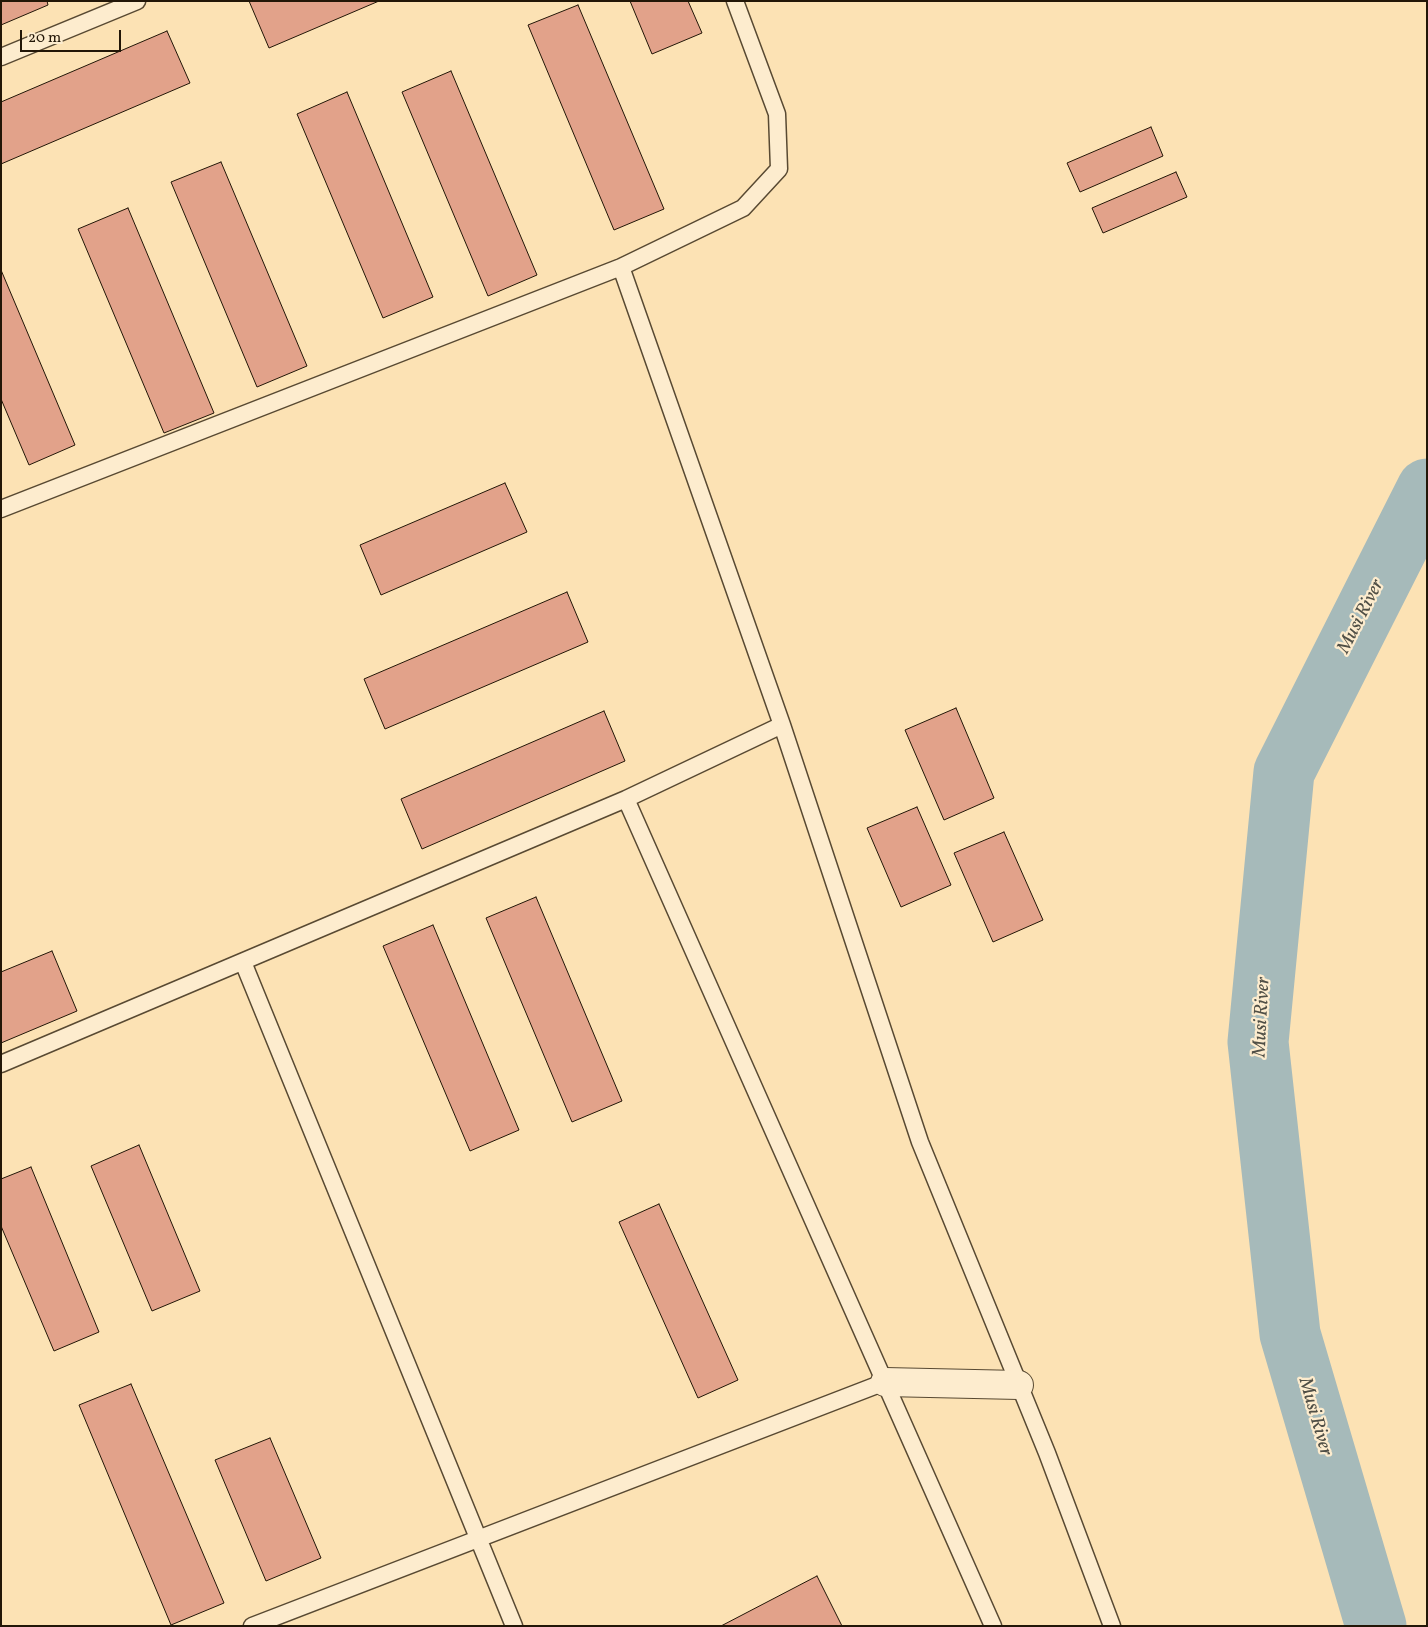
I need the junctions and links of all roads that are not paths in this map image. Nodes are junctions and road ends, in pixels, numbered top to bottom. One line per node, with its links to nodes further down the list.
1 (137, 1): 3 (lane)
2 (735, 1): 4 (lane)
3 (1, 57)
4 (621, 267): 5 (lane); 6 (lane)
5 (1, 509)
6 (782, 725): 7 (lane); 11 (lane)
7 (626, 800): 8 (lane); 10 (lane)
8 (243, 962): 9 (lane); 12 (lane)
9 (1, 1064)
10 (885, 1382): 11 (street); 12 (lane); 15 (lane)
11 (1019, 1385): 16 (lane)
12 (477, 1539): 13 (lane); 14 (lane)
13 (252, 1626)
14 (514, 1626)
15 (993, 1626)
16 (1112, 1626)

